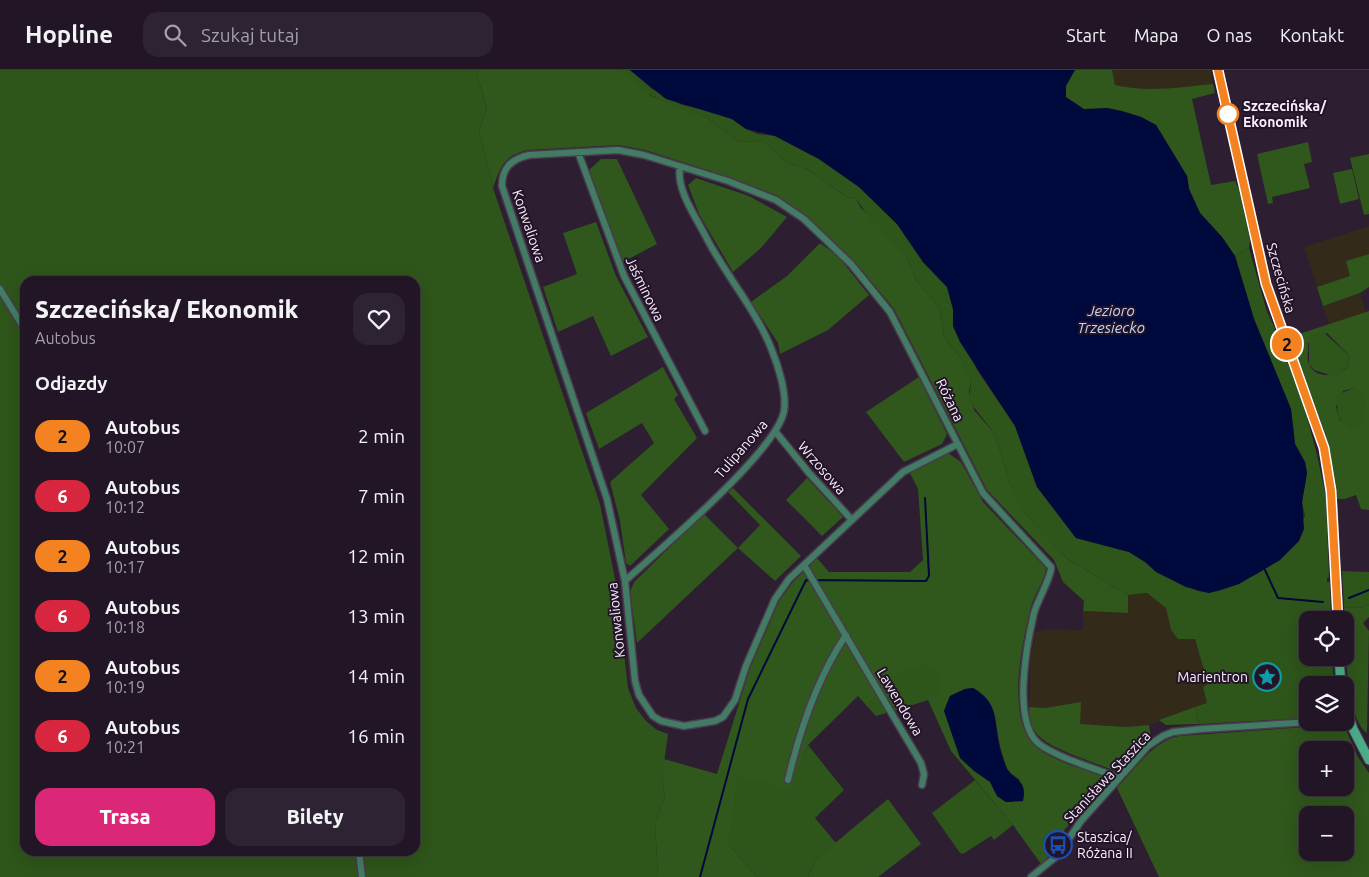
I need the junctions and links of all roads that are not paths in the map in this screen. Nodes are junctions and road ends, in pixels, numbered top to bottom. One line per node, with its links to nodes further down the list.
1 (1218, 70): 12 (street, Szczecińska)
2 (578, 152): 3 (street, Różana); 6 (street, Jaśminowa); 11 (street, Konwaliowa)
3 (680, 167): 7 (street, Tulipanowa); 8 (street, Różana)
4 (0, 289): 5 (street)
5 (20, 322)
6 (704, 431)
7 (775, 431): 9 (street, Wrzosowa); 11 (street, Tulipanowa)
8 (958, 444): 9 (street, Konwaliowa); 17 (street, Różana)
9 (852, 520): 10 (street, Konwaliowa)
10 (804, 565): 11 (street, Konwaliowa); 13 (street, Lawendowa)
11 (625, 581)
12 (1337, 611)
13 (846, 635): 18 (street); 19 (street, Lawendowa)
14 (1299, 723): 17 (street, Stanisława Staszica)
15 (1354, 731): 16 (street)
16 (1369, 760)
17 (1119, 778): 22 (street, Stanisława Staszica)
18 (788, 780)
19 (922, 785)
20 (360, 856): 21 (street)
21 (362, 877)
22 (1031, 877)

